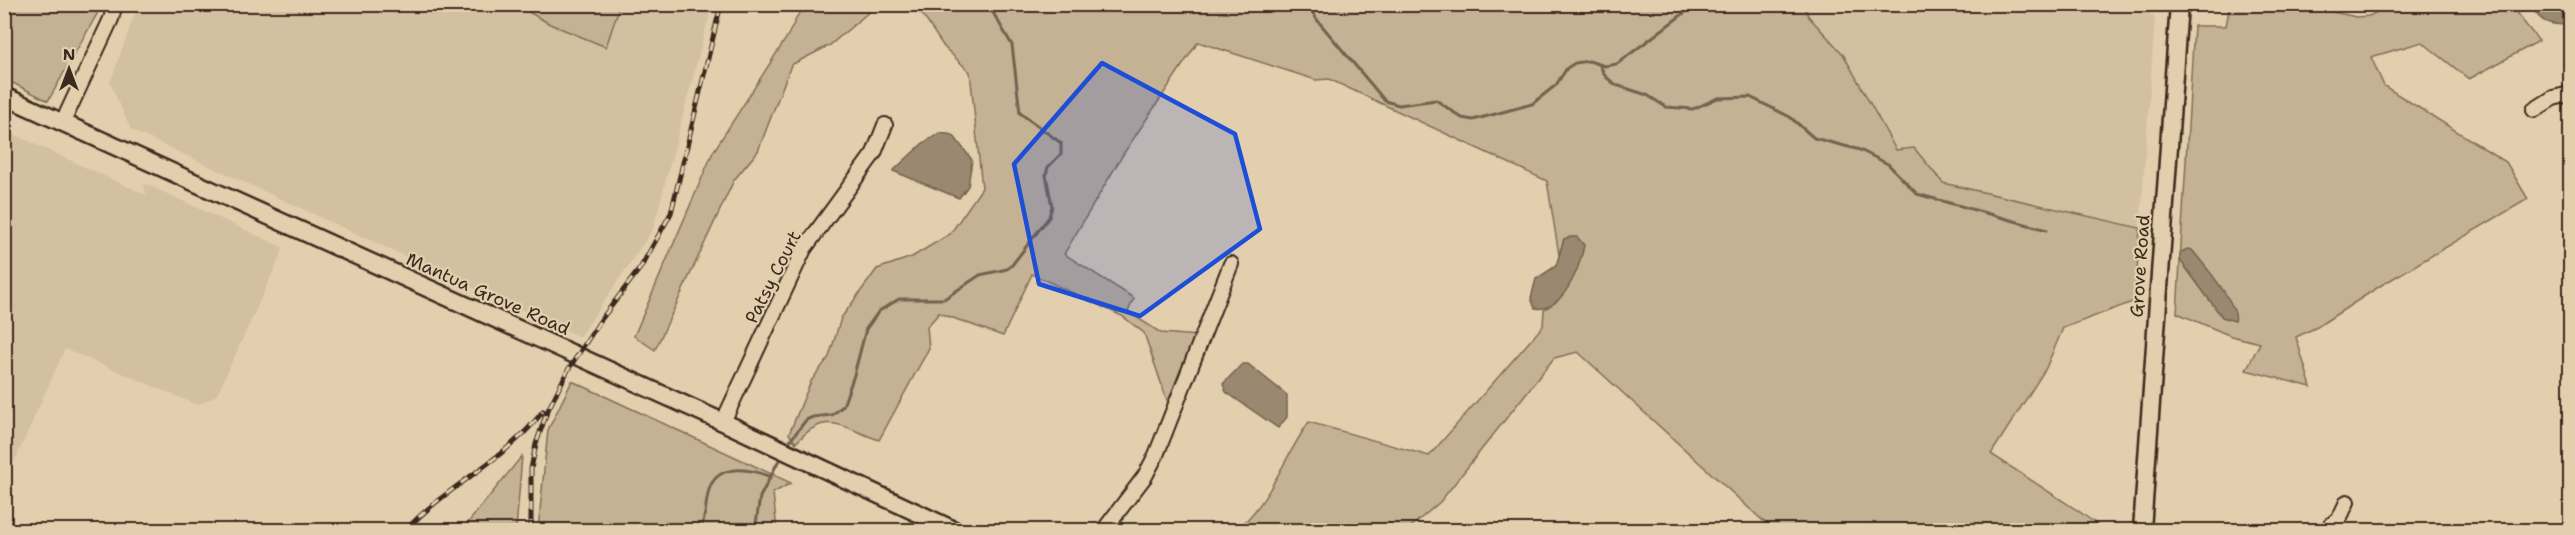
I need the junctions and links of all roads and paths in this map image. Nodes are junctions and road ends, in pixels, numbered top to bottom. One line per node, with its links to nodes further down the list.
1 (115, 4): 6 (street)
2 (2179, 4): 13 (main road, Grove Road)
3 (2571, 94): 5 (street)
4 (4, 96): 6 (main road, Mantua Grove Road)
5 (2534, 110)
6 (63, 122): 9 (main road, Mantua Grove Road)
7 (885, 124): 9 (street, Patsy Court)
8 (1231, 264): 12 (street)
9 (723, 422): 11 (main road, Mantua Grove Road)
10 (2347, 502): 14 (street)
11 (954, 531)
12 (1104, 531)
13 (2142, 531)
14 (2326, 531)

